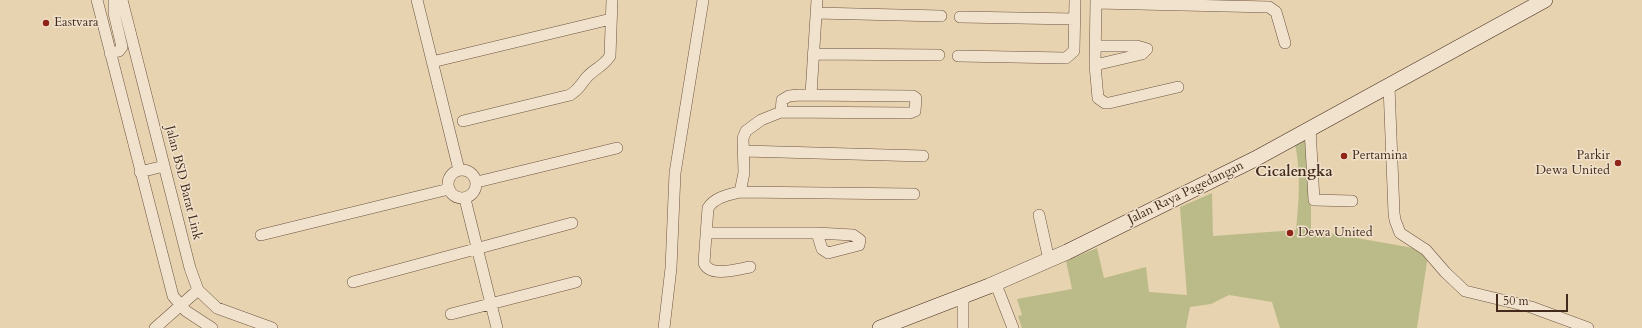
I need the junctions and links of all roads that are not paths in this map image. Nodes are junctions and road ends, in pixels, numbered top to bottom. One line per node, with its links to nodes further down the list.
1 (97, 0): 18 (street)
2 (114, 0): 18 (street)
3 (122, 0): 33 (street, Jalan BSD Barat Link)
4 (417, 0): 22 (street)
5 (612, 0): 14 (street)
6 (703, 0): 62 (street)
7 (817, 0): 11 (street)
8 (1075, 0): 15 (street)
9 (1545, 0): 24 (street, Jalan Raya Pagedangan)
10 (1096, 2): 16 (street); 17 (street)
11 (816, 13): 12 (street); 19 (street)
12 (941, 16)
13 (960, 17): 15 (street)
14 (612, 19): 22 (street); 28 (street)
15 (1075, 19): 21 (street)
16 (1285, 43)
17 (1096, 46): 23 (street); 23 (street)
18 (110, 53): 35 (street)
19 (813, 54): 20 (street); 26 (street)
20 (939, 55)
21 (958, 56)
22 (432, 62): 34 (street)
23 (1095, 65): 25 (street)
24 (1389, 86): 29 (street, Jalan Raya Pagedangan); 66 (street)
25 (1178, 87)
26 (811, 94): 27 (street); 27 (street)
27 (781, 112): 31 (street)
28 (463, 121)
29 (1310, 129): 41 (street); 48 (street, Jalan Raya Pagedangan)
30 (617, 148): 36 (street)
31 (744, 151): 32 (street); 38 (street)
32 (923, 156)
33 (164, 166): 35 (street); 53 (street, Jalan BSD Barat Link)
34 (459, 170): 36 (street); 37 (street)
35 (140, 172): 56 (street)
36 (477, 182): 40 (street)
37 (449, 189): 40 (street); 46 (street)
38 (740, 192): 39 (street); 44 (street)
39 (914, 194)
40 (466, 199): 47 (street)
41 (1352, 201)
42 (1039, 215): 48 (street)
43 (572, 223): 47 (street)
44 (706, 233): 45 (street); 49 (street)
45 (816, 233)
46 (261, 235)
47 (478, 248): 50 (street); 55 (street)
48 (1049, 260): 52 (street, Jalan Raya Pagedangan)
49 (750, 268)
50 (353, 282)
51 (576, 282): 55 (street)
52 (995, 282): 54 (street, Jalan Raya Pagedangan); 65 (street)
53 (198, 290): 56 (street); 60 (street, Jalan BSD Barat Link)
54 (963, 295): 63 (street, Jalan Raya Pagedangan); 64 (street)
55 (491, 304): 57 (street); 61 (street)
56 (180, 305): 58 (street); 59 (street)
57 (451, 314)
58 (155, 328)
59 (212, 328)
60 (272, 328)
61 (497, 328)
62 (664, 328)
63 (880, 328)
64 (963, 328)
65 (1013, 328)
66 (1588, 328)

